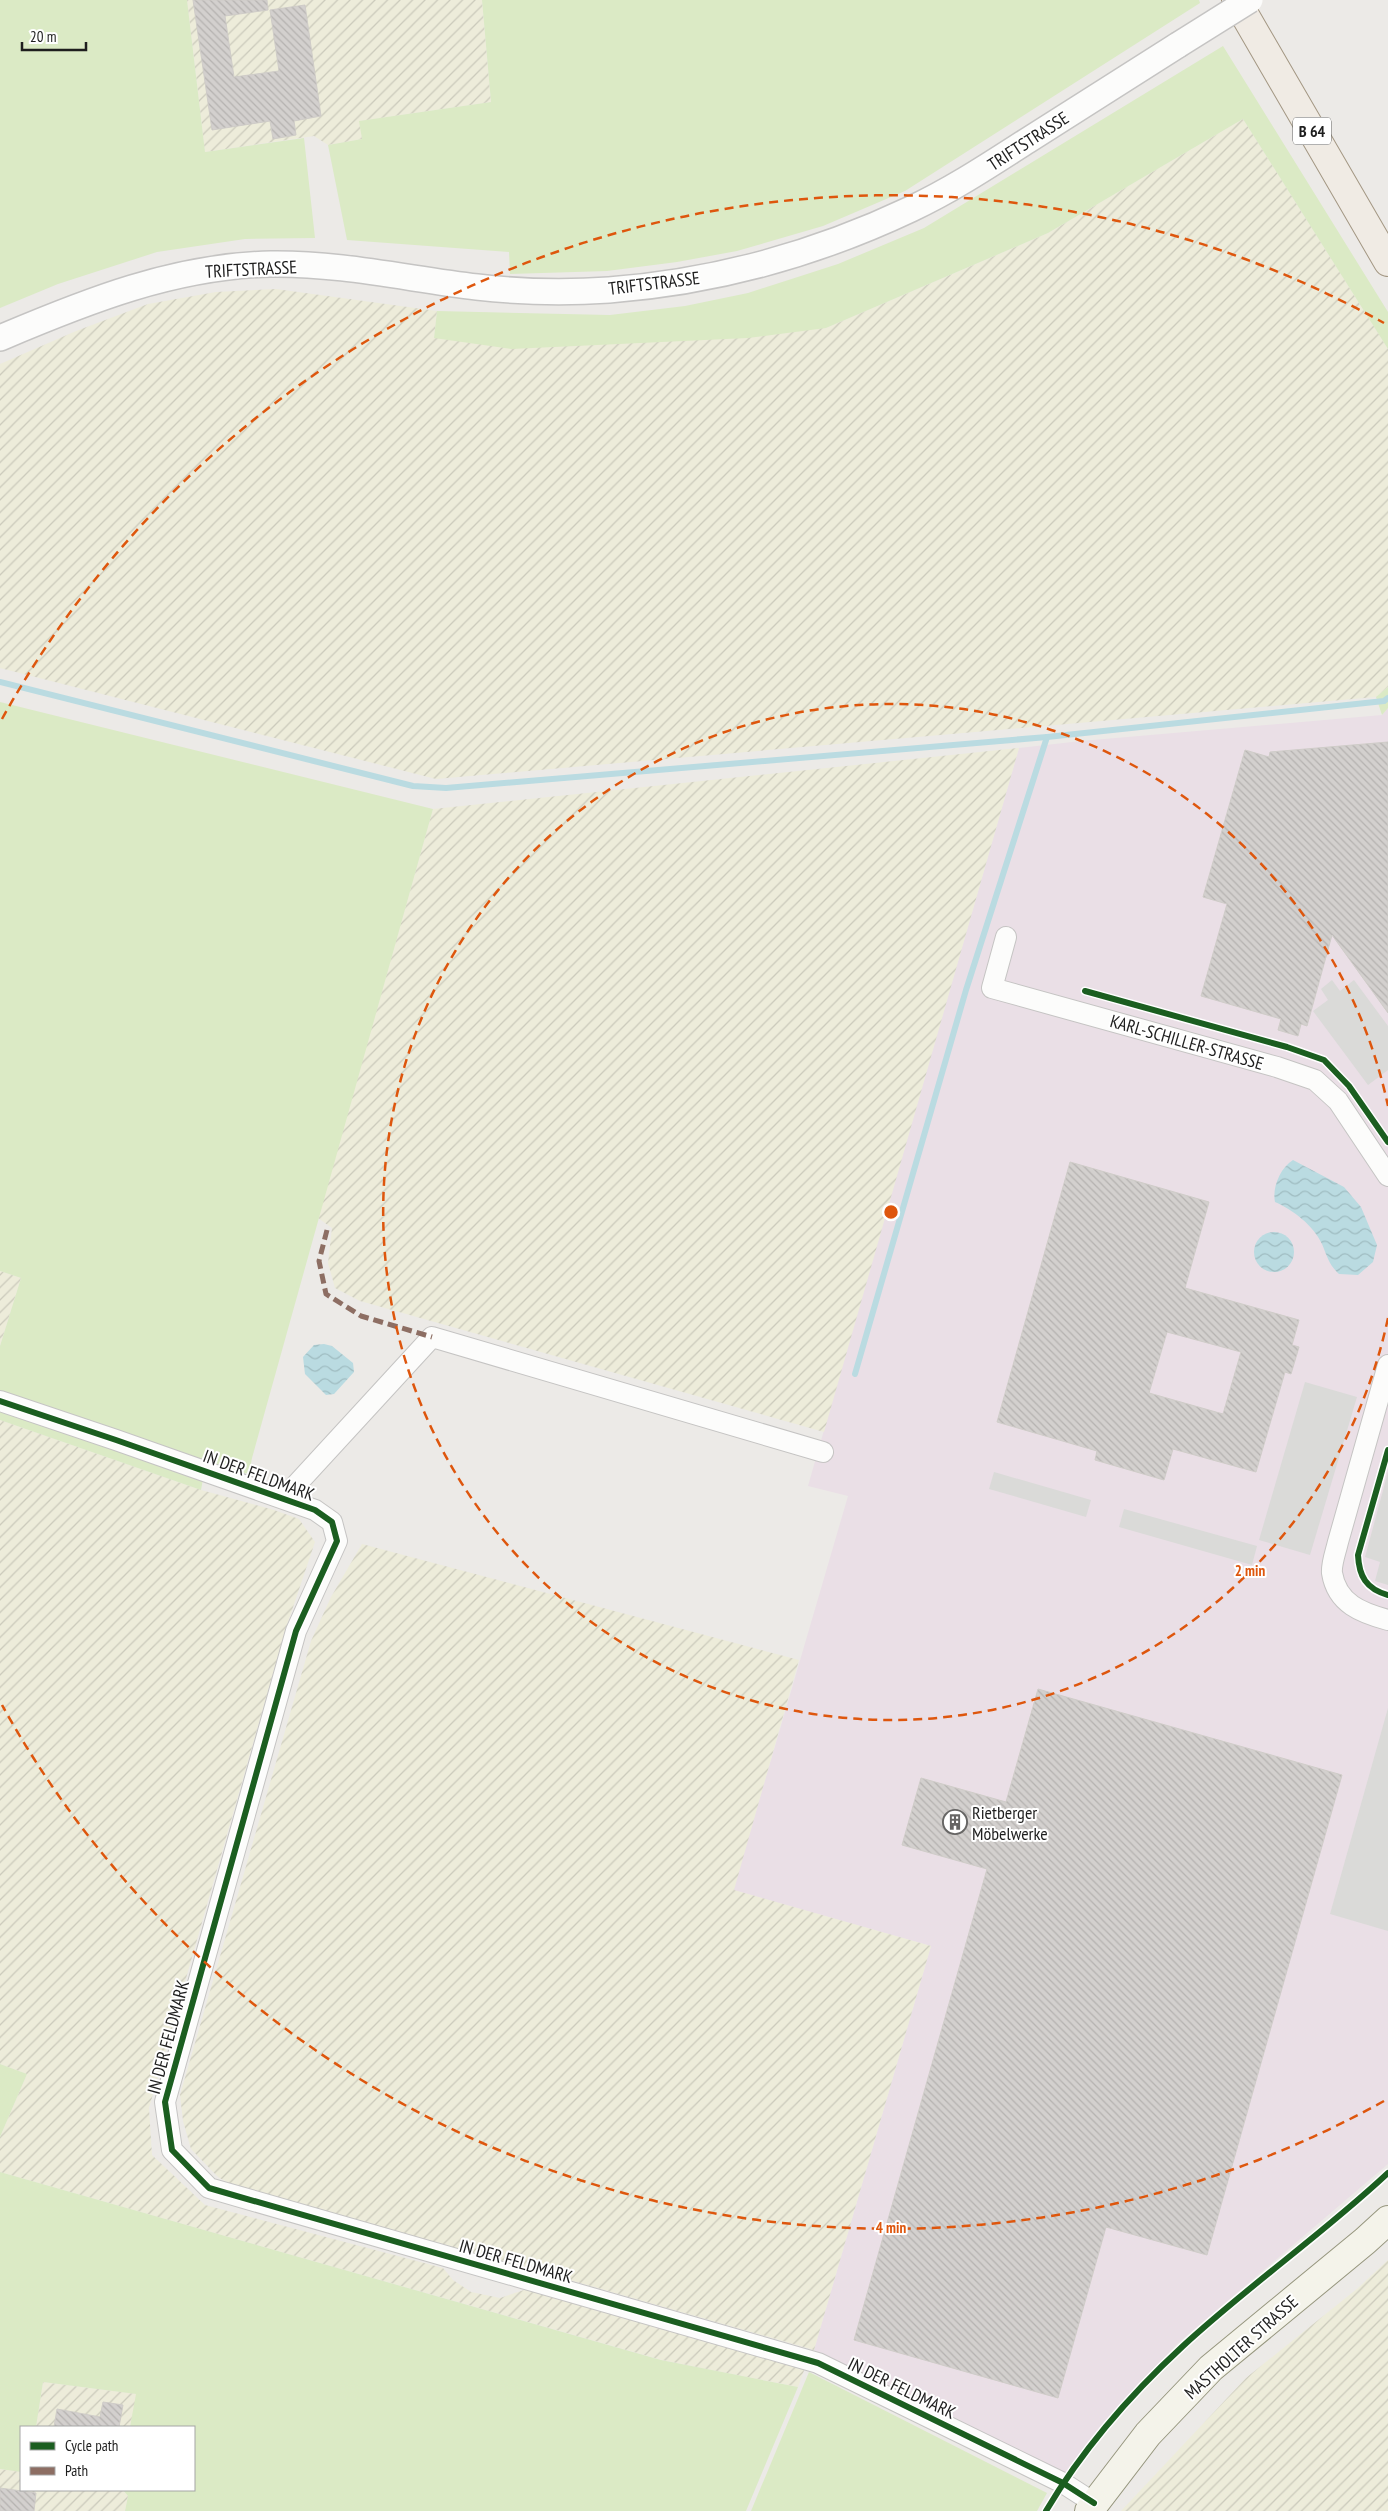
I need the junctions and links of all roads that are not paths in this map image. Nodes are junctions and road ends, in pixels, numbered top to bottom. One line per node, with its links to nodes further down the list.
1 (1236, 0): 3 (main road, B 64)
2 (1250, 0): 4 (street, TRIFTSTRASSE, bridge)
3 (1388, 262)
4 (0, 338)
5 (1006, 937): 6 (street, KARL-SCHILLER-STRASSE)
6 (1388, 1176)
7 (1388, 1365): 11 (street)
8 (0, 1401): 10 (street, IN DER FELDMARK)
9 (823, 1452): 10 (street)
10 (284, 1498): 13 (street, IN DER FELDMARK)
11 (1388, 1620)
12 (1388, 2220): 13 (main road, MASTHOLTER STRASSE)
13 (1092, 2507)

